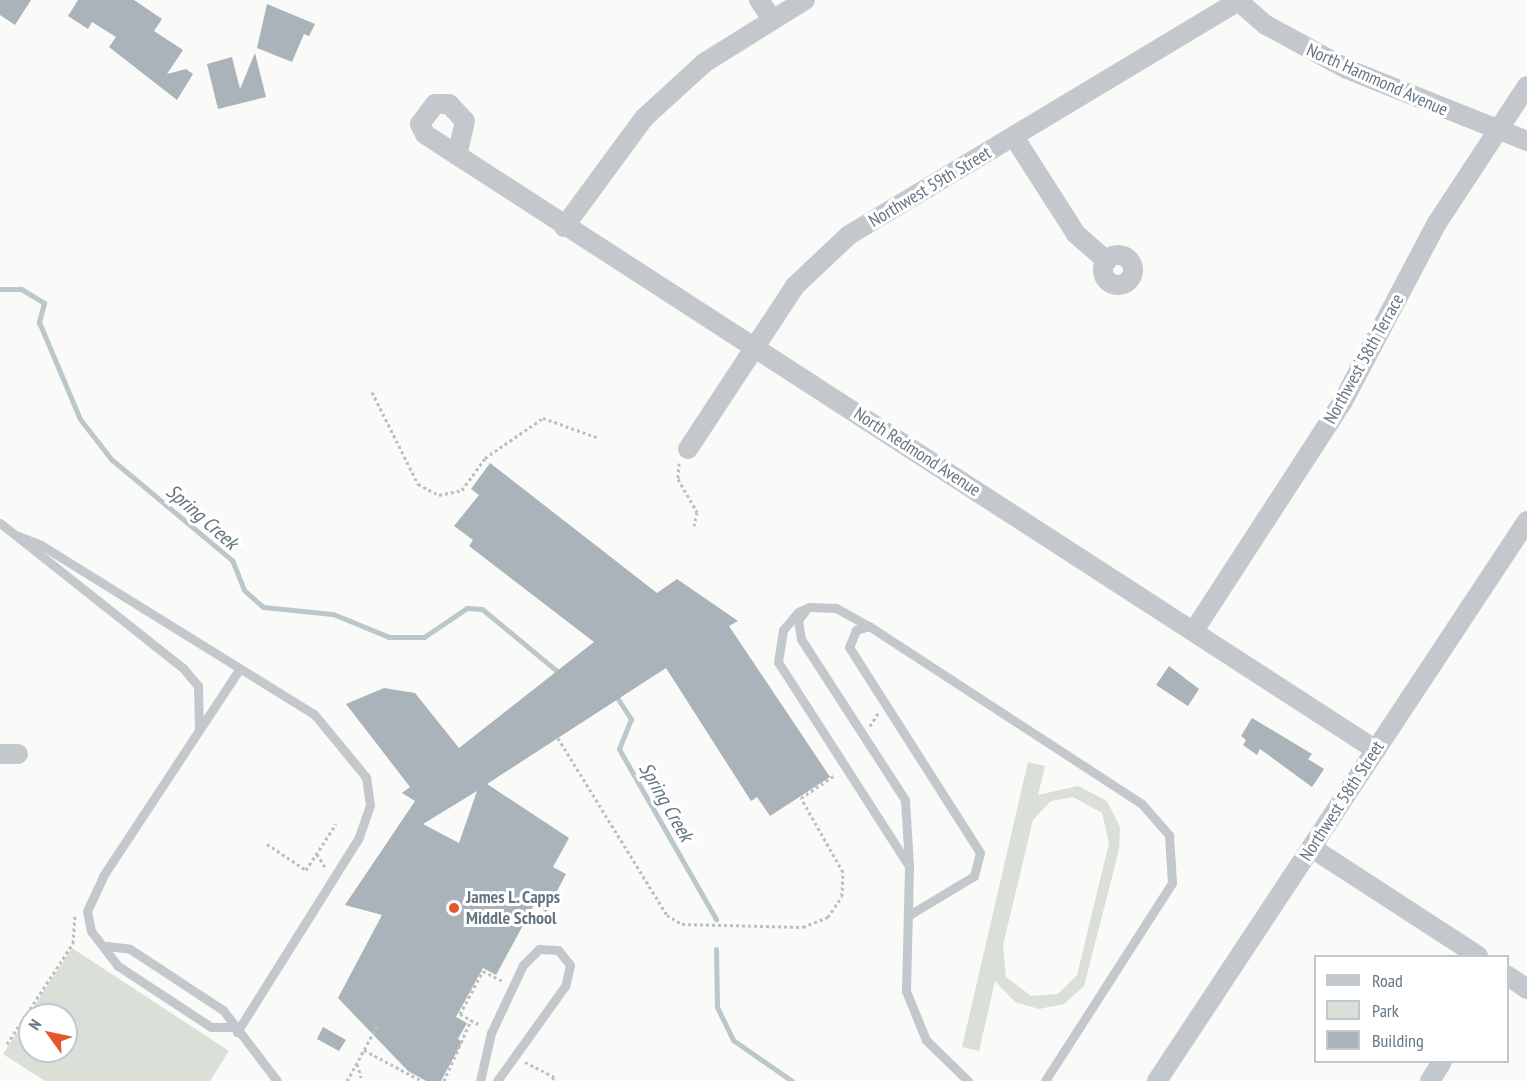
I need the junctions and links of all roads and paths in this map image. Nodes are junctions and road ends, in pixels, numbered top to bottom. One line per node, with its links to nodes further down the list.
1 (759, 0): 4 (street)
2 (805, 0): 4 (street)
3 (1238, 0): 6 (street, North Hammond Avenue); 7 (street, Northwest 59th Street)
4 (772, 19): 10 (street)
5 (1527, 86): 6 (street, Northwest 58th Terrace)
6 (1498, 128): 8 (street, North Hammond Avenue); 22 (street, Northwest 58th Terrace)
7 (1014, 137): 11 (street); 12 (street, Northwest 59th Street)
8 (1527, 141)
9 (458, 155): 10 (street, North Redmond Avenue)
10 (564, 227): 12 (street, North Redmond Avenue)
11 (1107, 261)
12 (754, 348): 15 (street, Northwest 59th Street); 22 (street, North Redmond Avenue)
13 (372, 392): 14 (path)
14 (599, 438)
15 (688, 448): 18 (path)
16 (1527, 521): 26 (street, Northwest 58th Street)
17 (0, 523): 19 (lane)
18 (694, 526)
19 (18, 536): 23 (lane); 24 (lane)
20 (809, 607): 21 (lane); 32 (lane); 32 (lane)
21 (869, 626): 35 (lane); 57 (lane)
22 (1195, 629): 26 (street, North Redmond Avenue)
23 (239, 670): 24 (lane); 42 (lane)
24 (199, 731): 34 (lane)
25 (558, 738): 27 (path)
26 (1376, 750): 30 (street, Northwest 58th Street)
27 (837, 774)
28 (336, 824): 31 (path)
29 (267, 844): 31 (path)
30 (1312, 848): 37 (street); 58 (street, Northwest 58th Street)
31 (316, 854): 33 (path)
32 (909, 866): 35 (lane)
33 (326, 870)
34 (87, 911): 36 (lane); 43 (path)
35 (909, 915): 56 (lane)
36 (107, 946): 42 (lane); 42 (lane)
37 (1475, 955)
38 (512, 986): 39 (path); 53 (lane); 54 (lane)
39 (471, 1020): 40 (path); 52 (path)
40 (480, 1025)
41 (377, 1026): 44 (path)
42 (234, 1029): 49 (lane)
43 (8, 1044)
44 (364, 1050): 46 (path); 51 (path)
45 (525, 1062): 55 (path)
46 (357, 1063): 48 (path); 50 (path)
47 (1441, 1063): 59 (street)
48 (361, 1077)
49 (277, 1081)
50 (347, 1081)
51 (422, 1081)
52 (444, 1081)
53 (480, 1081)
54 (497, 1081)
55 (551, 1081)
56 (968, 1081)
57 (1045, 1081)
58 (1157, 1081)
59 (1430, 1081)

